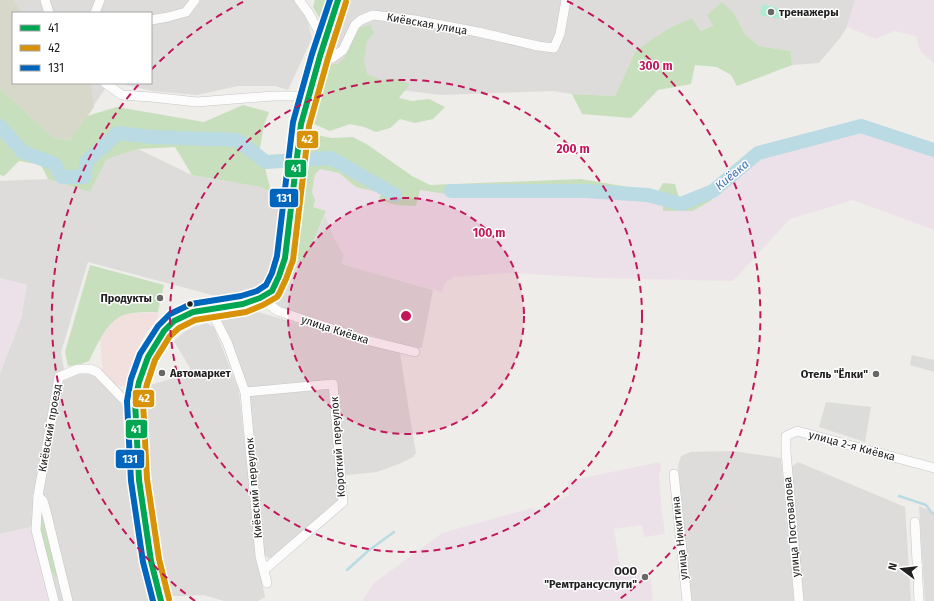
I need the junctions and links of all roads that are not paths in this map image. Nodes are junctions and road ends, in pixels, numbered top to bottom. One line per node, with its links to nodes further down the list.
1 (45, 0): 7 (street)
2 (100, 0): 8 (street)
3 (195, 0): 9 (street)
4 (299, 0): 10 (street)
5 (338, 0): 10 (main road)
6 (566, 0): 11 (street, Киёвская улица)
7 (49, 12)
8 (95, 12)
9 (152, 20)
10 (325, 40): 11 (main road)
11 (320, 56): 13 (main road)
12 (106, 84): 13 (street)
13 (308, 100): 14 (main road)
14 (260, 298): 15 (main road); 16 (street, улица Киёвка)
15 (210, 309): 17 (street, Киёвский переулок); 18 (main road)
16 (414, 352)
17 (245, 392): 24 (street, Киёвский переулок); 24 (street, Короткий переулок)
18 (135, 401): 22 (street, Киёвский проезд); 28 (main road)
19 (786, 452): 20 (street, улица 2-я Киёвка); 30 (street, улица Постовалова)
20 (934, 468)
21 (674, 474): 29 (street, улица Никитина)
22 (38, 496): 26 (street, Киёвский проезд); 27 (street)
23 (914, 522): 31 (street)
24 (264, 570): 25 (street, Киёвский переулок)
25 (267, 583)
26 (54, 601)
27 (68, 601)
28 (160, 601)
29 (687, 601)
30 (799, 601)
31 (919, 601)

